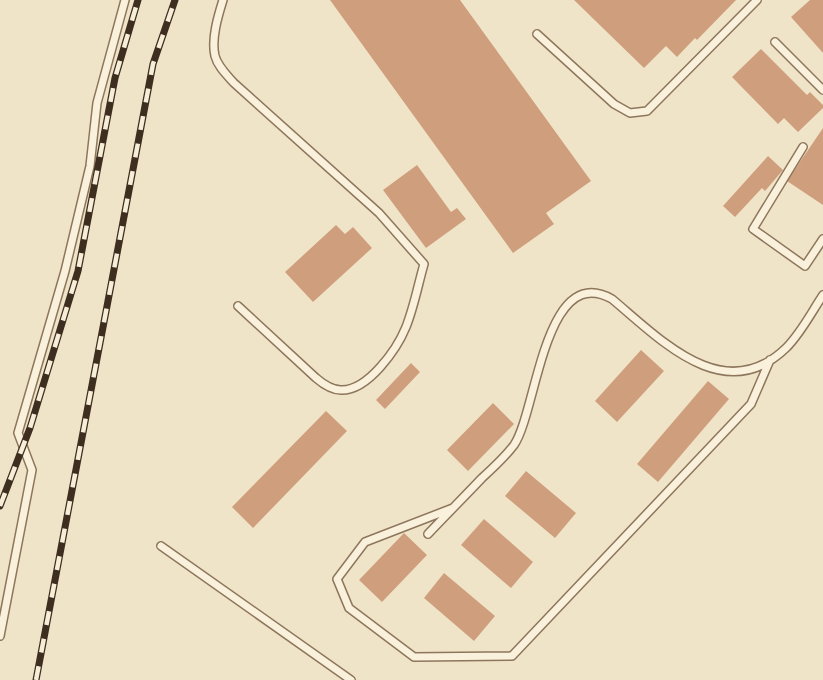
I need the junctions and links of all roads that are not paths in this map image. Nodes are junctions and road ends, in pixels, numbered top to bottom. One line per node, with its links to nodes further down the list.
1 (126, 0): 15 (lane)
2 (223, 0): 10 (lane)
3 (757, 0): 4 (lane)
4 (537, 34)
5 (776, 42): 6 (lane)
6 (823, 90)
7 (803, 147): 8 (lane)
8 (823, 239)
9 (823, 295): 11 (lane)
10 (238, 306)
11 (770, 360): 12 (lane); 12 (lane)
12 (453, 508): 13 (lane)
13 (428, 534)
14 (161, 546): 16 (lane)
15 (0, 636)
16 (351, 680)

